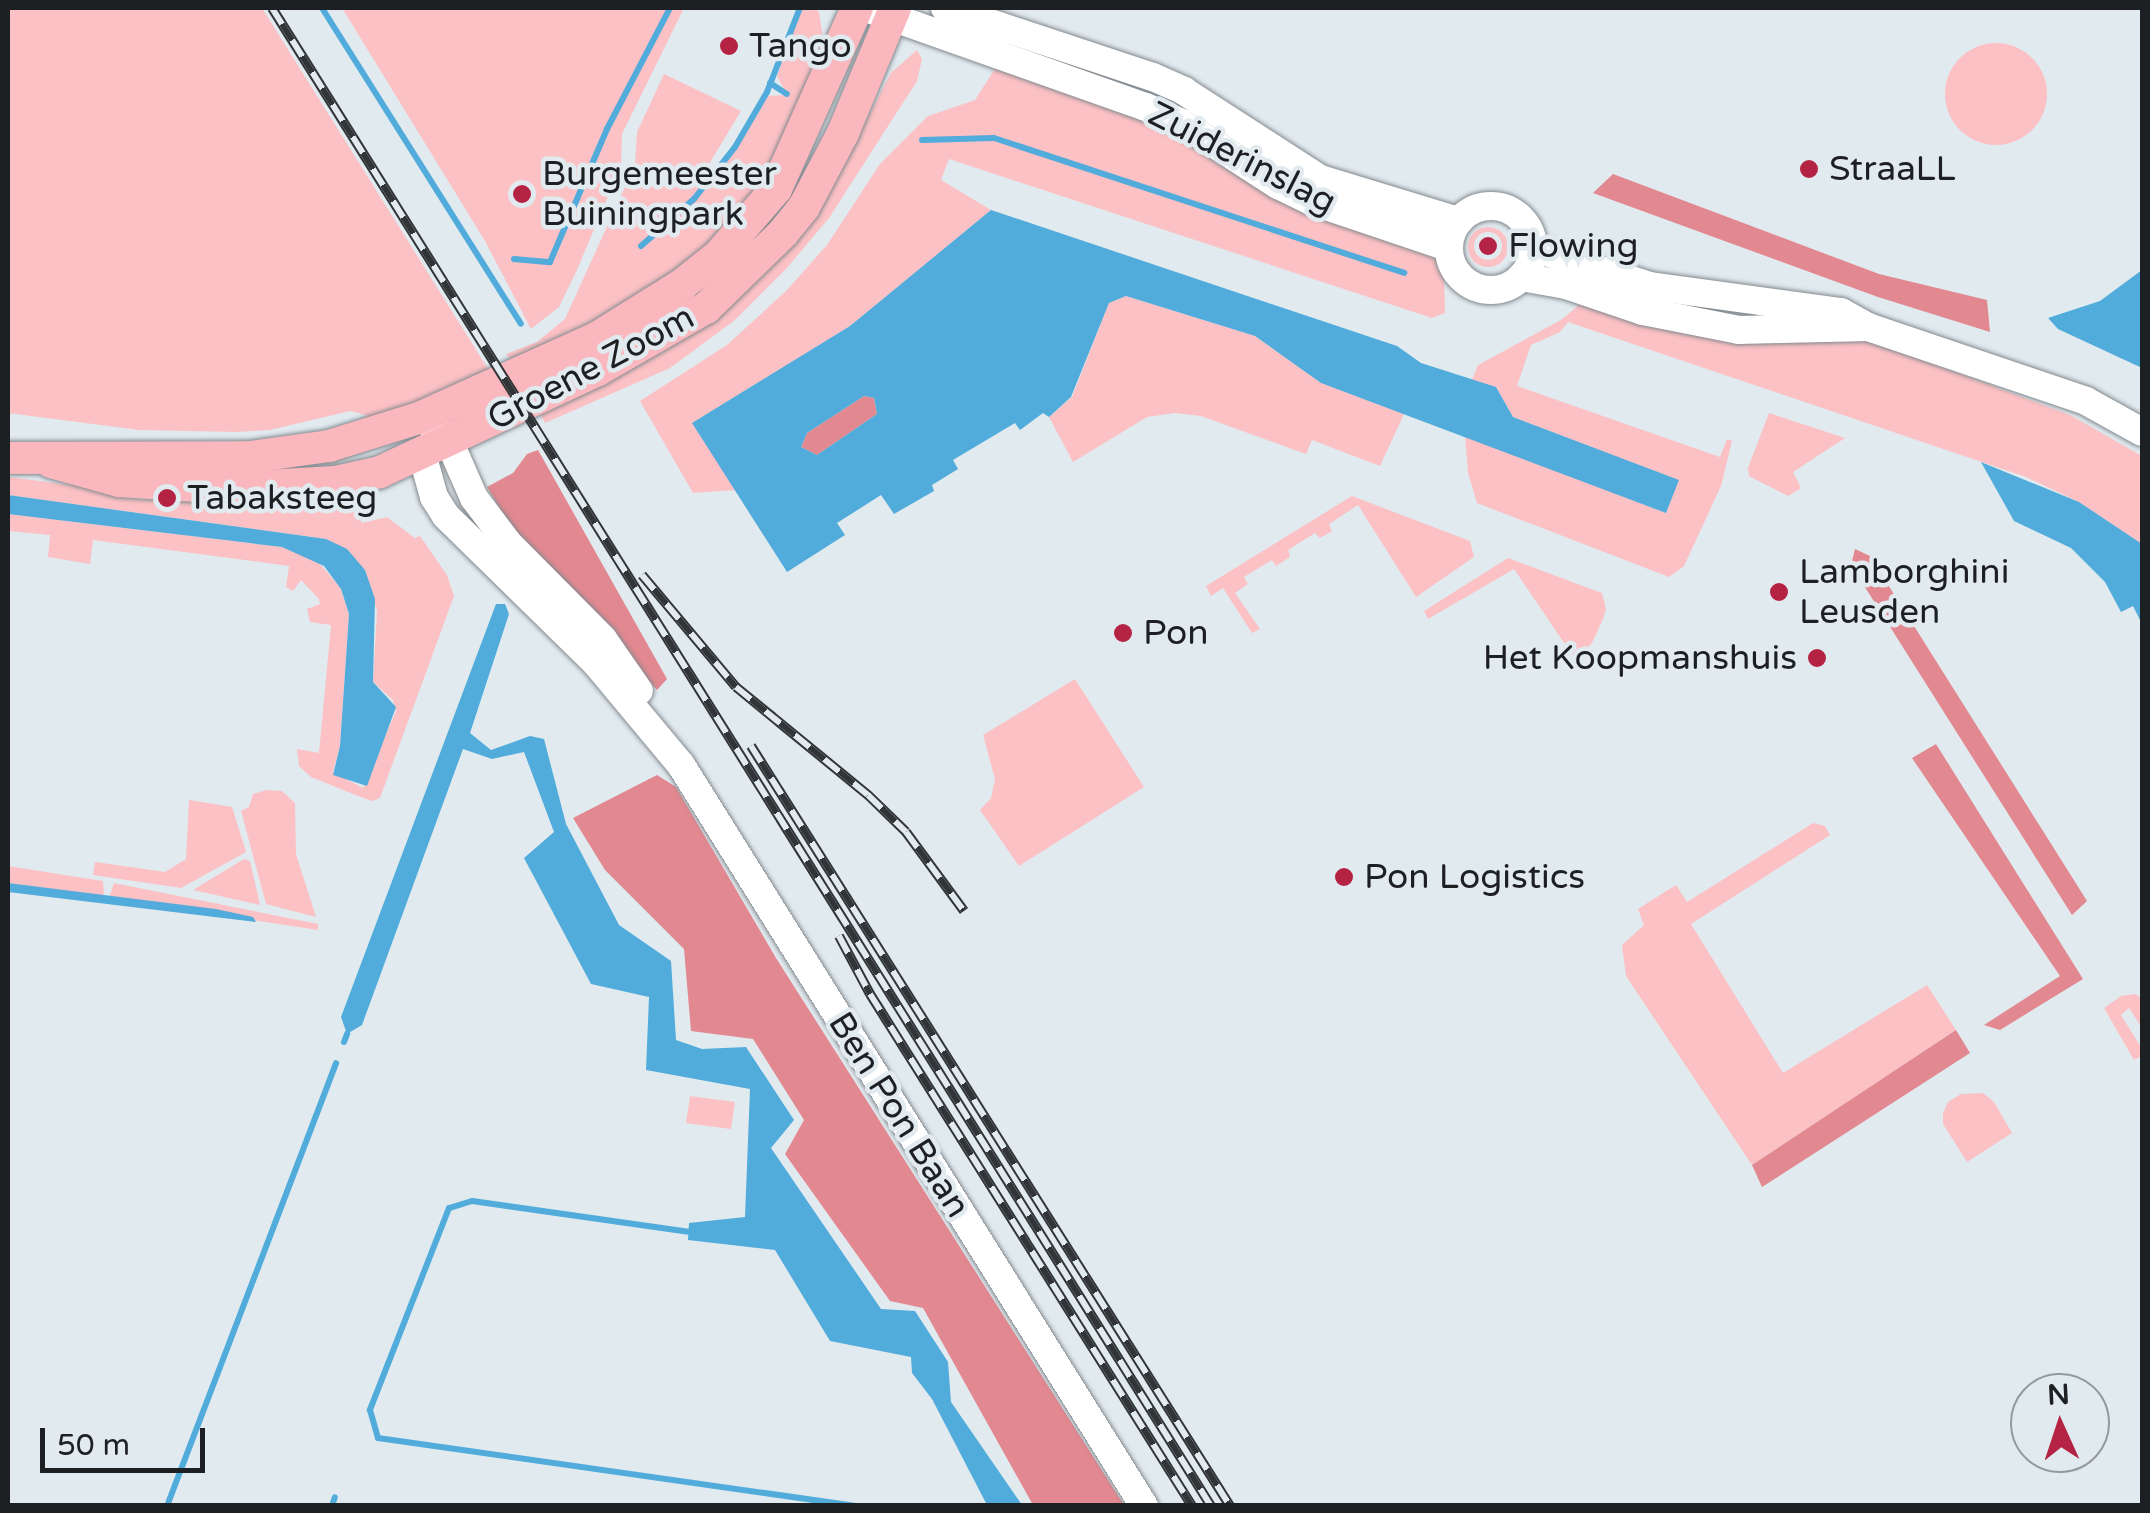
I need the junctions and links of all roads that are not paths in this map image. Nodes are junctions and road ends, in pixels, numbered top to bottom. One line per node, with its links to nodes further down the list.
1 (856, 8): 8 (main road, Groene Zoom)
2 (945, 8): 4 (street, Zuiderinslag)
3 (884, 11): 4 (street, Zuiderinslag); 10 (main road, Groene Zoom)
4 (1453, 234): 5 (street); 6 (street)
5 (1533, 248): 6 (street); 7 (street)
6 (1521, 277): 7 (street)
7 (1868, 328): 9 (street)
8 (419, 418): 10 (main road); 12 (main road, Groene Zoom)
9 (2142, 432)
10 (435, 448): 12 (main road, Groene Zoom); 13 (street, Ben Pon Baan)
11 (8, 458): 12 (main road, Groene Zoom)
12 (51, 462)
13 (1144, 1506)

